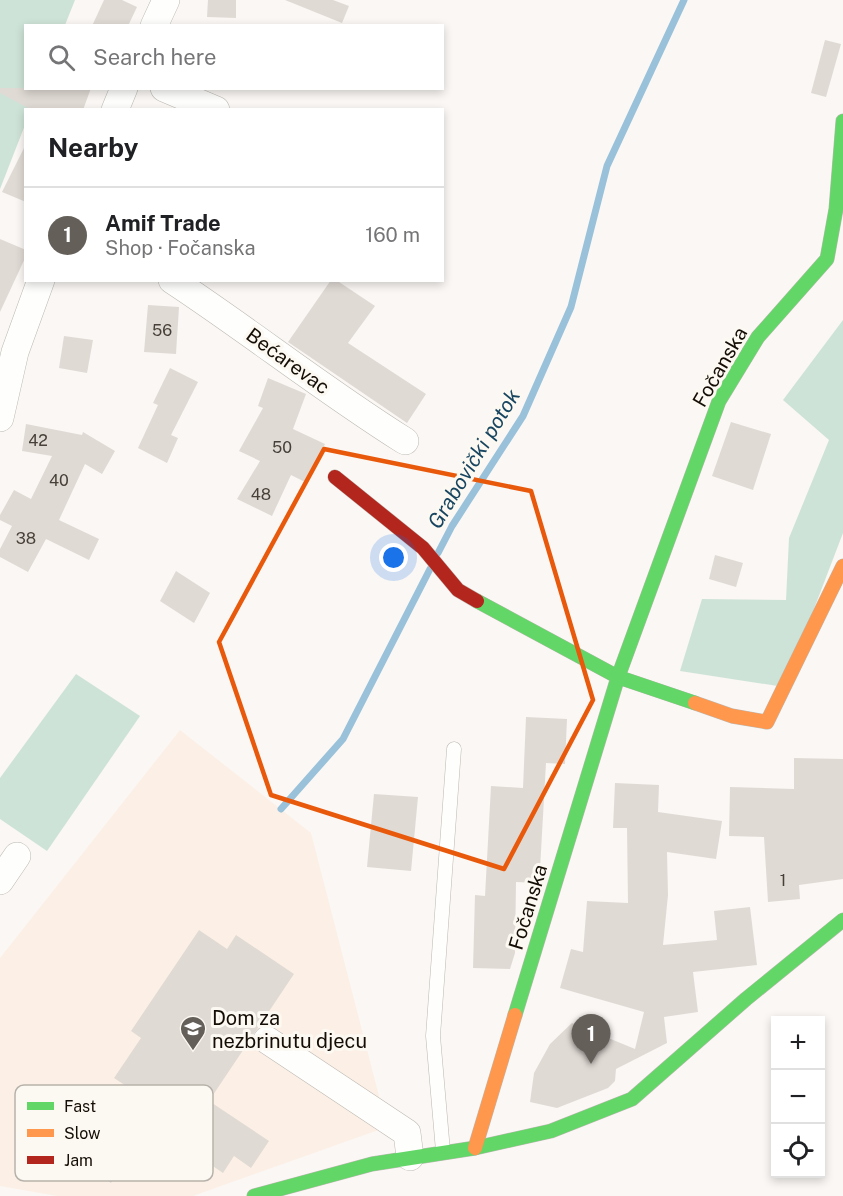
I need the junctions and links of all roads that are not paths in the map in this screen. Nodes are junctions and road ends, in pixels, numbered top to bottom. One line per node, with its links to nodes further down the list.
1 (166, 0): 2 (street)
2 (155, 24)
3 (123, 90): 5 (street)
4 (169, 90): 6 (street)
5 (116, 108)
6 (211, 108)
7 (843, 121): 14 (street, Fočanska)
8 (40, 282): 10 (street)
9 (175, 282): 11 (street, Bećarevac)
10 (0, 418)
11 (405, 441)
12 (336, 477): 14 (street)
13 (843, 566): 14 (street)
14 (618, 677): 20 (street, Fočanska)
15 (454, 749): 21 (lane)
16 (16, 856): 17 (street)
17 (0, 881)
18 (843, 920): 20 (street)
19 (267, 1040): 22 (street)
20 (475, 1148): 21 (street)
21 (443, 1151): 22 (street)
22 (410, 1156): 23 (street)
23 (254, 1196)

